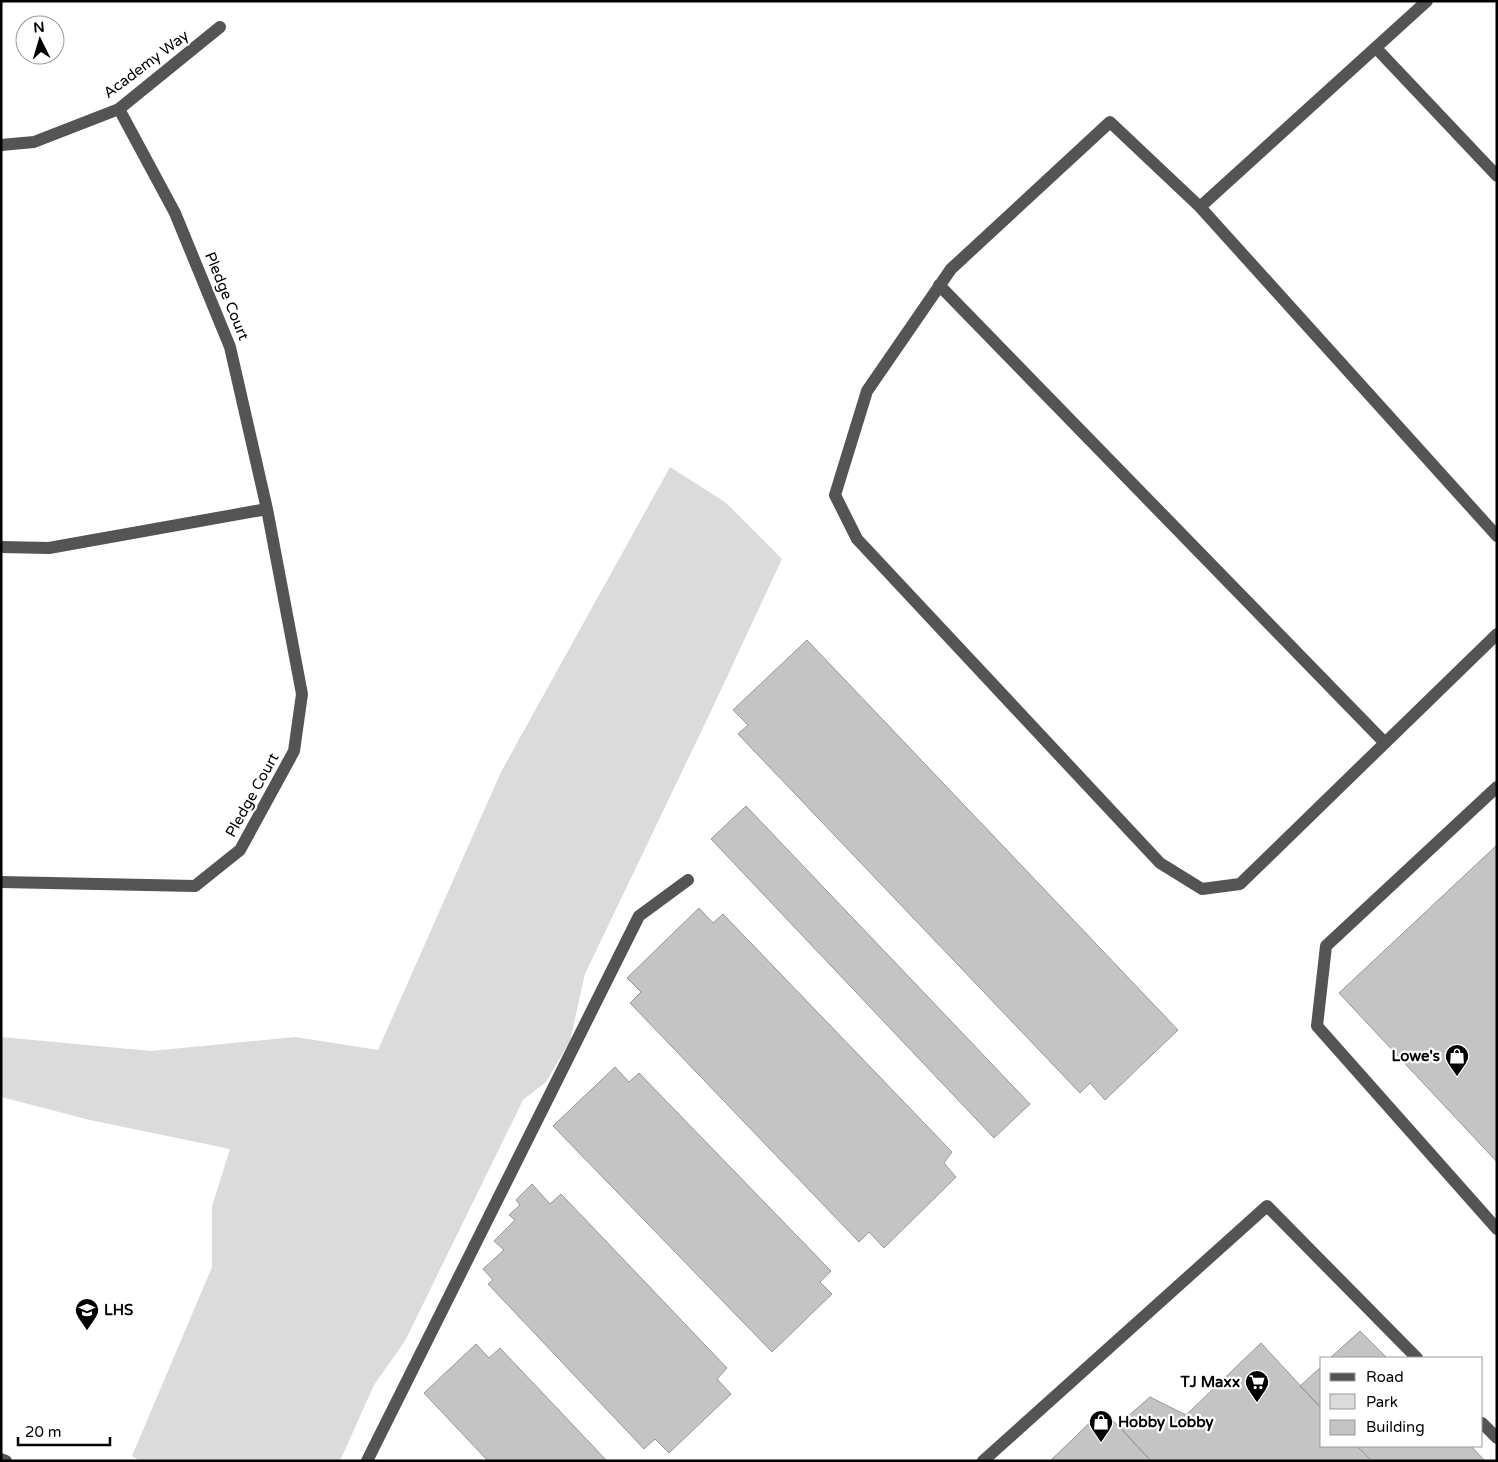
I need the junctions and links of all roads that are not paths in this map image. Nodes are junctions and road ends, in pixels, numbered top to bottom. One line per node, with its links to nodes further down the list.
1 (1427, 1): 3 (street)
2 (220, 27): 4 (street, Academy Way)
3 (1376, 48): 6 (street); 7 (street)
4 (119, 108): 5 (street, Academy Way); 9 (street, Pledge Court)
5 (1, 145)
6 (1497, 176)
7 (1200, 207): 8 (street); 10 (street)
8 (940, 285): 13 (street); 13 (street)
9 (267, 509): 11 (street); 16 (street, Pledge Court)
10 (1497, 536)
11 (1, 546)
12 (1497, 634): 13 (street)
13 (1385, 742)
14 (1497, 787): 17 (street)
15 (688, 880): 23 (street)
16 (1, 882)
17 (1497, 1228)
18 (1417, 1357): 24 (street)
19 (1483, 1424): 20 (street)
20 (1497, 1438)
21 (1, 1460): 22 (street)
22 (6, 1461)
23 (367, 1461)
24 (983, 1461)

